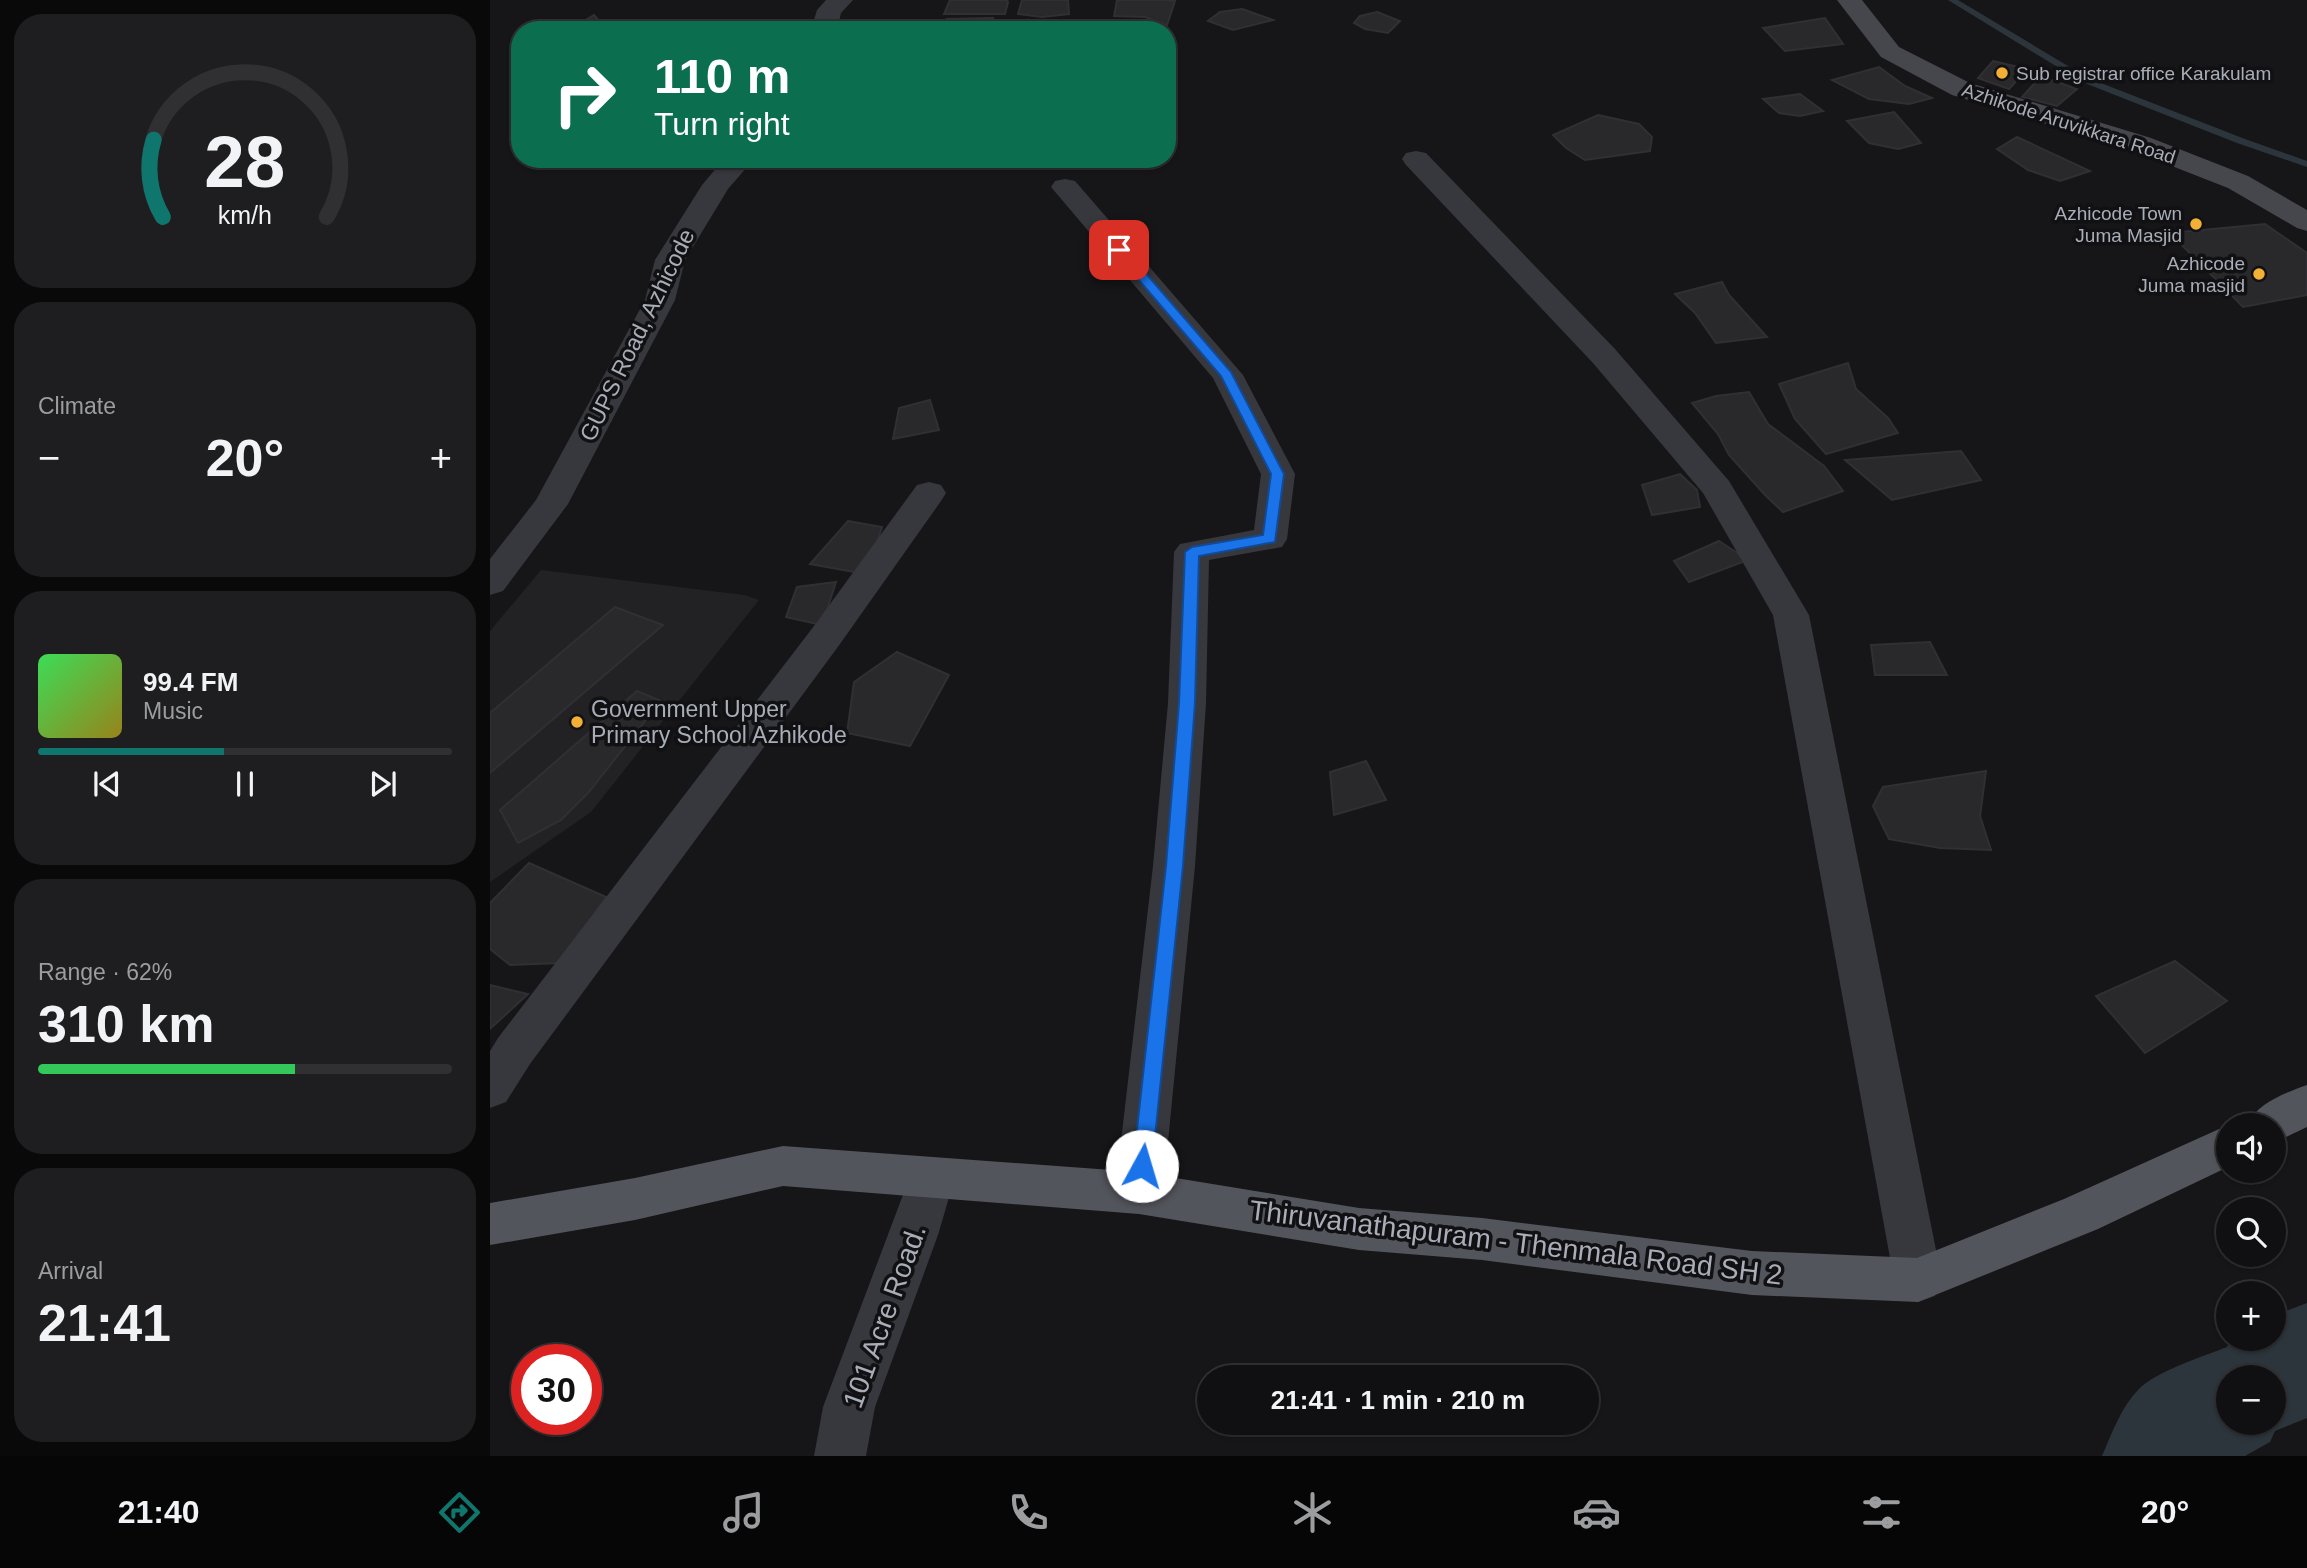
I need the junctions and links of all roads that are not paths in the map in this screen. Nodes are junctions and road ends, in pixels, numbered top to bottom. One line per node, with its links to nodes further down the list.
1 (841, 0): 3 (street)
2 (1849, 0): 7 (street, Azhikode Aruvikkara Road)
3 (826, 21)
4 (1416, 159): 17 (street)
5 (732, 168): 9 (street, GUPS Road, Azhicode)
6 (1065, 187): 15 (street)
7 (2307, 222)
8 (929, 493): 10 (street)
9 (490, 583)
10 (490, 1090)
11 (2307, 1104): 12 (main road)
12 (2286, 1116)
13 (2216, 1151): 17 (main road, Thiruvanathapuram - Thenmala Road SH 2)
14 (932, 1177): 15 (main road, Thiruvanathapuram - Thenmala Road SH 2); 16 (main road, Thiruvanathapuram - Thenmala Road SH 2); 18 (street, 101 Acre Road.)
15 (1139, 1193): 17 (main road, Thiruvanathapuram - Thenmala Road SH 2)
16 (490, 1224)
17 (1919, 1280)
18 (840, 1456)

